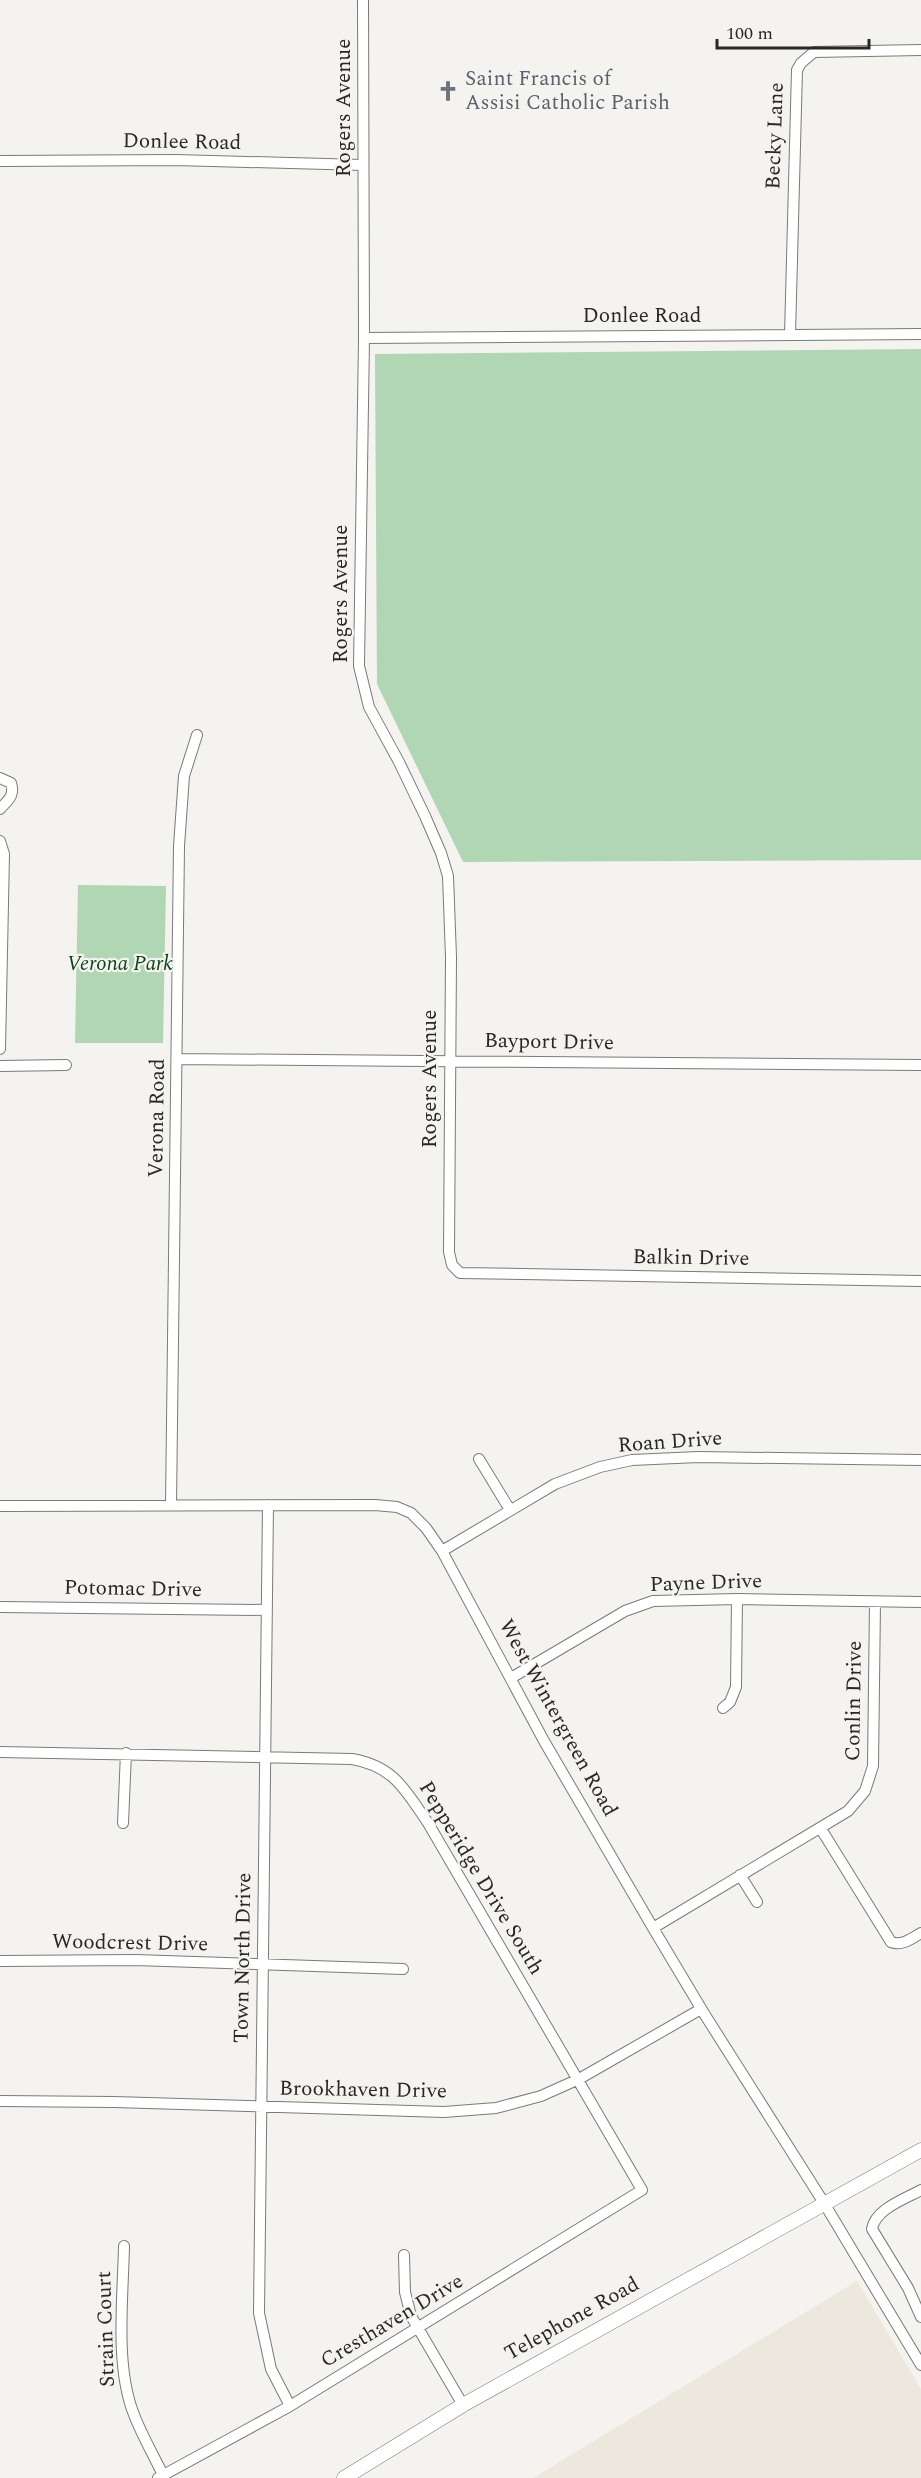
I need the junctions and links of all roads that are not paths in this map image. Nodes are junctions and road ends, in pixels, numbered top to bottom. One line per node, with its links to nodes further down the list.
1 (363, 0): 4 (street, Rogers Avenue)
2 (921, 50): 6 (street, Becky Lane)
3 (0, 161): 4 (street, Donlee Road)
4 (363, 165): 7 (street, Rogers Avenue)
5 (921, 334): 6 (street, Donlee Road)
6 (790, 335): 7 (street, Donlee Road)
7 (364, 338): 15 (street, Rogers Avenue)
8 (197, 735): 14 (street, Verona Road)
9 (0, 778): 10 (street)
10 (0, 809)
11 (0, 841): 12 (street)
12 (1, 922): 13 (street)
13 (0, 1049)
14 (177, 1059): 15 (street, Bayport Drive); 23 (street, Verona Road)
15 (449, 1060): 17 (street, Bayport Drive); 19 (street, Rogers Avenue)
16 (66, 1065): 18 (street)
17 (921, 1065)
18 (0, 1066)
19 (460, 1273): 20 (street, Balkin Drive)
20 (921, 1281)
21 (479, 1459): 26 (street)
22 (921, 1460): 26 (street, Roan Drive)
23 (171, 1505): 24 (street, West Wintergreen Road); 25 (street, West Wintergreen Road)
24 (268, 1505): 27 (street, West Wintergreen Road); 32 (street, Town North Drive)
25 (0, 1506)
26 (510, 1510): 27 (street, Roan Drive)
27 (442, 1551): 33 (street, West Wintergreen Road)
28 (737, 1599): 29 (street, Payne Drive); 33 (street, Payne Drive); 34 (street)
29 (875, 1602): 30 (street, Payne Drive); 39 (street, Conlin Drive)
30 (921, 1602)
31 (0, 1607): 32 (street, Potomac Drive)
32 (266, 1610): 37 (street, Town North Drive)
33 (511, 1678): 42 (street, West Wintergreen Road)
34 (723, 1708)
35 (0, 1752): 36 (street, Pepperidge Drive South)
36 (126, 1753): 37 (street, Pepperidge Drive South); 38 (street)
37 (265, 1757): 45 (street, Town North Drive); 48 (street, Pepperidge Drive South)
38 (123, 1823)
39 (821, 1829): 40 (street, Conlin Drive); 43 (street)
40 (740, 1875): 41 (street); 42 (street, Conlin Drive)
41 (757, 1902)
42 (653, 1928): 47 (street, West Wintergreen Road)
43 (921, 1933)
44 (0, 1961): 45 (street, Woodcrest Drive)
45 (263, 1966): 46 (street, Woodcrest Drive); 50 (street, Town North Drive)
46 (404, 1969)
47 (701, 2009): 48 (street, Brookhaven Drive); 54 (street, West Wintergreen Road)
48 (579, 2079): 50 (street, Brookhaven Drive); 52 (street, Pepperidge Drive South)
49 (0, 2101): 50 (street, Brookhaven Drive)
50 (261, 2108): 61 (street, Town North Drive)
51 (921, 2150): 54 (main road)
52 (642, 2190): 58 (street, Cresthaven Drive)
53 (921, 2190): 57 (street)
54 (824, 2203): 59 (street, West Wintergreen Road); 60 (main road, Telephone Road)
55 (124, 2246): 62 (street, Strain Court)
56 (404, 2255): 58 (street)
57 (921, 2317)
58 (418, 2329): 60 (street); 61 (street, Cresthaven Drive)
59 (921, 2365)
60 (463, 2405): 63 (main road, Telephone Road)
61 (290, 2406): 62 (street, Cresthaven Drive)
62 (161, 2476)
63 (344, 2478)

